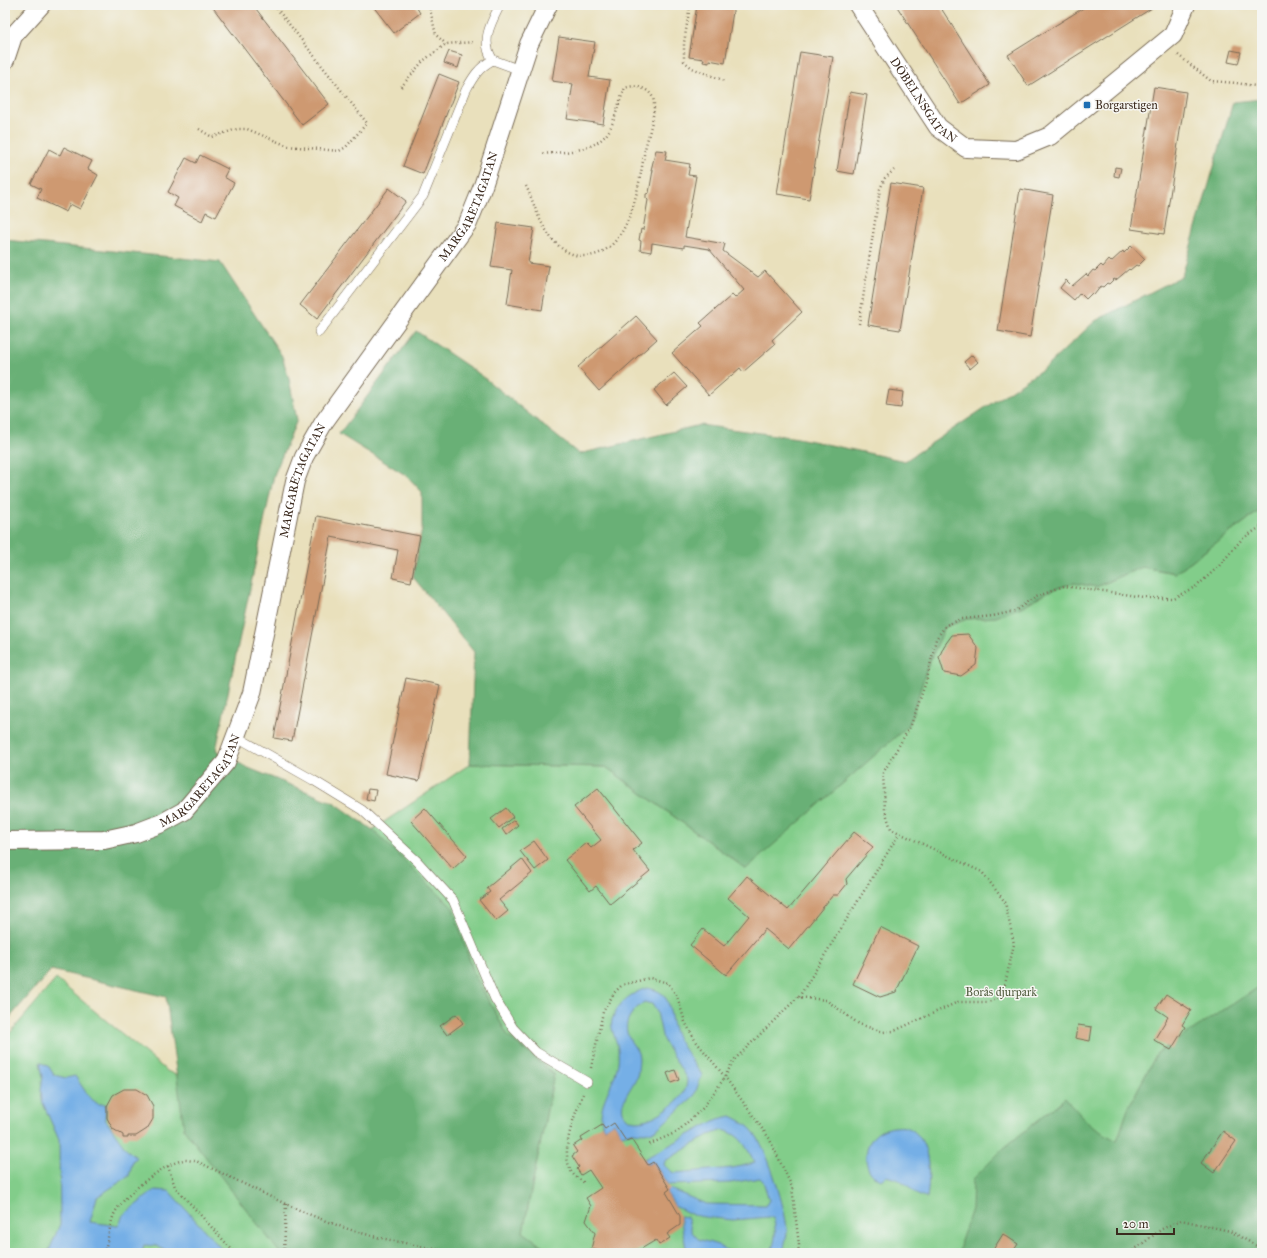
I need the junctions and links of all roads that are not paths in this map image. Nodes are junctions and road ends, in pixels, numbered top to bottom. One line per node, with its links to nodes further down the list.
1 (41, 5): 6 (street)
2 (500, 5): 7 (lane)
3 (548, 5): 8 (street, MARGARETAGATAN)
4 (858, 5): 5 (street, DÖBELNSGATAN)
5 (1186, 5)
6 (5, 60)
7 (492, 60): 8 (lane); 9 (lane)
8 (520, 70): 10 (street, MARGARETAGATAN)
9 (319, 332)
10 (237, 738): 11 (street, MARGARETAGATAN); 12 (lane)
11 (5, 841)
12 (587, 1082)

